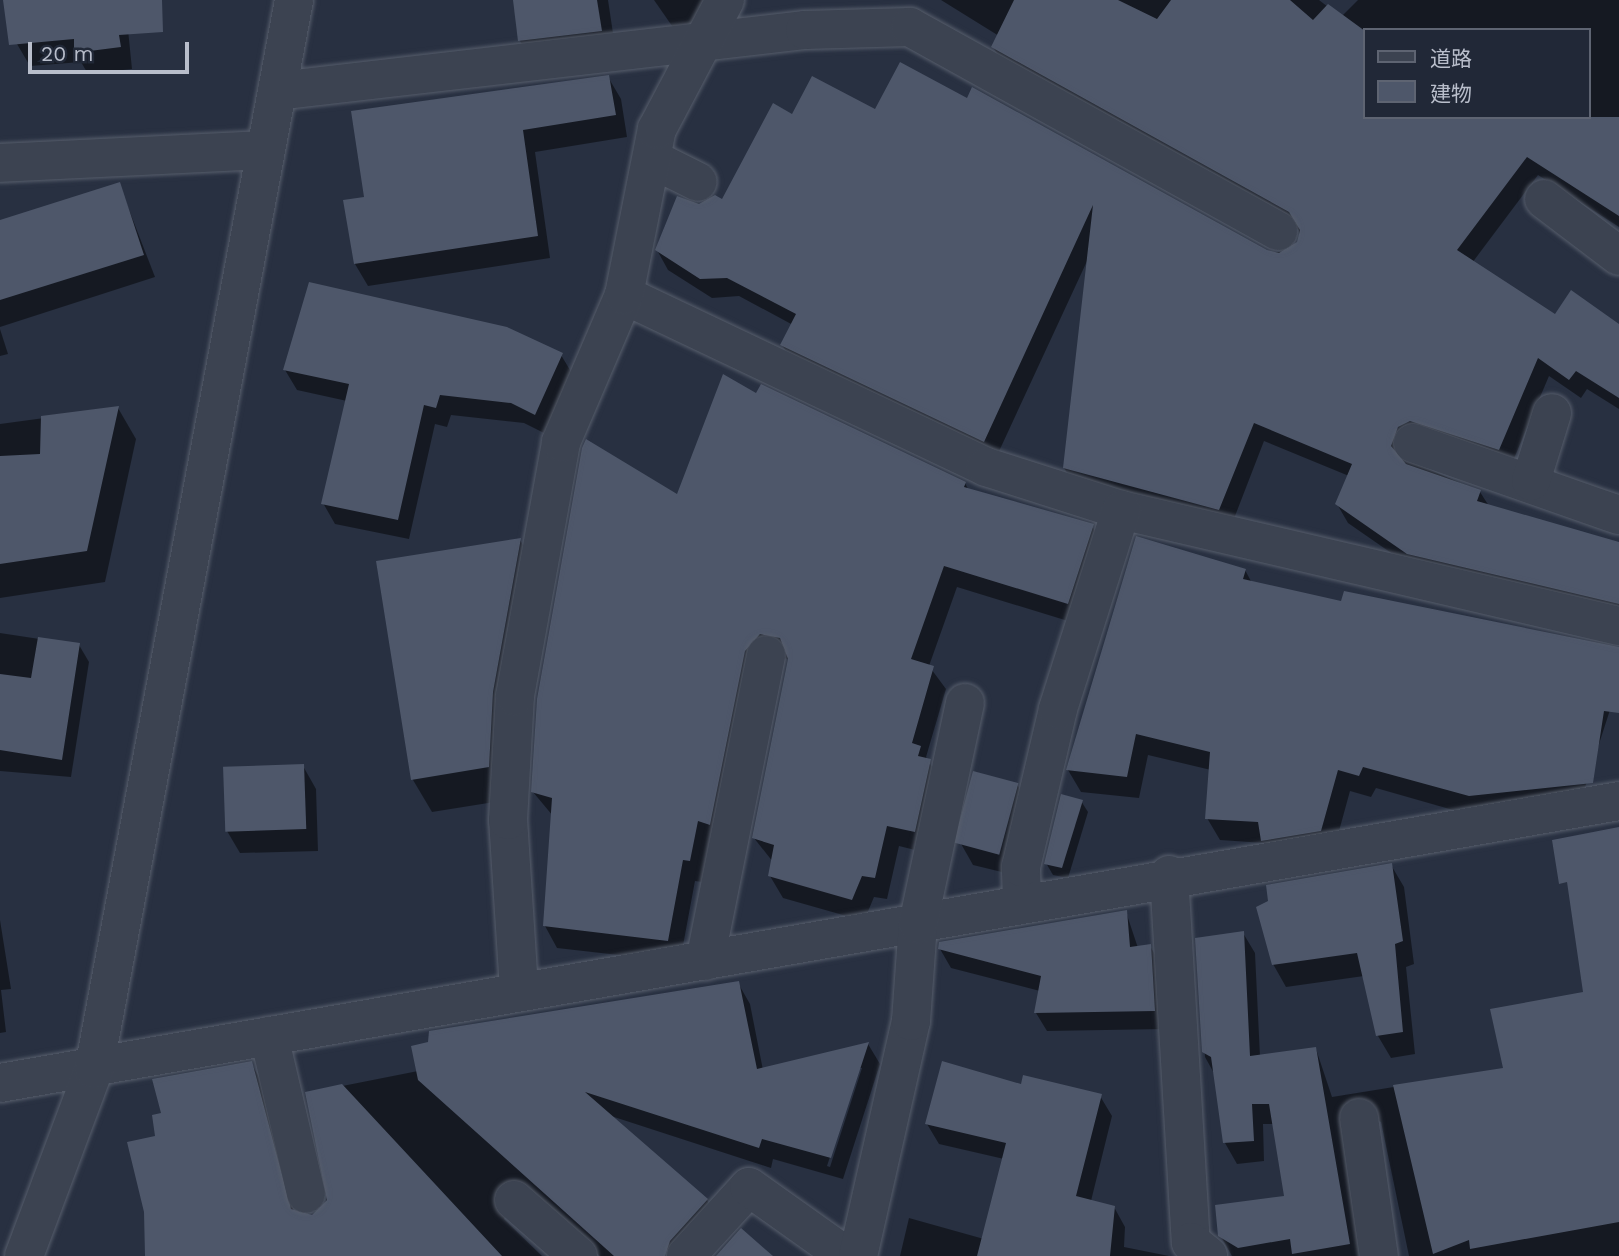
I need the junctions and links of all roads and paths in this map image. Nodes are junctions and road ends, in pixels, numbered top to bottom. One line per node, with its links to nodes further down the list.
1 (294, 0): 4 (street)
2 (725, 0): 3 (street)
3 (698, 44): 4 (street); 6 (street); 10 (street)
4 (277, 91): 5 (street)
5 (266, 150): 7 (street); 28 (street)
6 (652, 159): 8 (street); 12 (street)
7 (0, 163)
8 (698, 183)
9 (1544, 199): 11 (street)
10 (1278, 231)
11 (1619, 256)
12 (624, 295): 16 (street); 26 (street)
13 (1552, 413): 15 (street)
14 (1413, 443): 15 (street)
15 (1531, 481): 17 (street)
16 (1121, 510): 18 (street); 23 (street)
17 (1619, 515)
18 (1619, 626)
19 (766, 655): 25 (street)
20 (965, 703): 24 (street)
21 (1619, 801): 22 (street)
22 (1169, 875): 23 (street); 38 (street)
23 (1022, 901): 24 (street)
24 (918, 925): 25 (street); 37 (street)
25 (705, 961): 26 (street)
26 (519, 989): 27 (street)
27 (269, 1036): 28 (street); 31 (street)
28 (94, 1069): 29 (street); 33 (street)
29 (0, 1083)
30 (1359, 1118): 39 (street)
31 (306, 1194)
32 (514, 1200): 34 (street)
33 (24, 1256)
34 (578, 1256)
35 (686, 1256): 36 (street)
36 (846, 1256)
37 (858, 1256)
38 (1208, 1256)
39 (1380, 1256)

